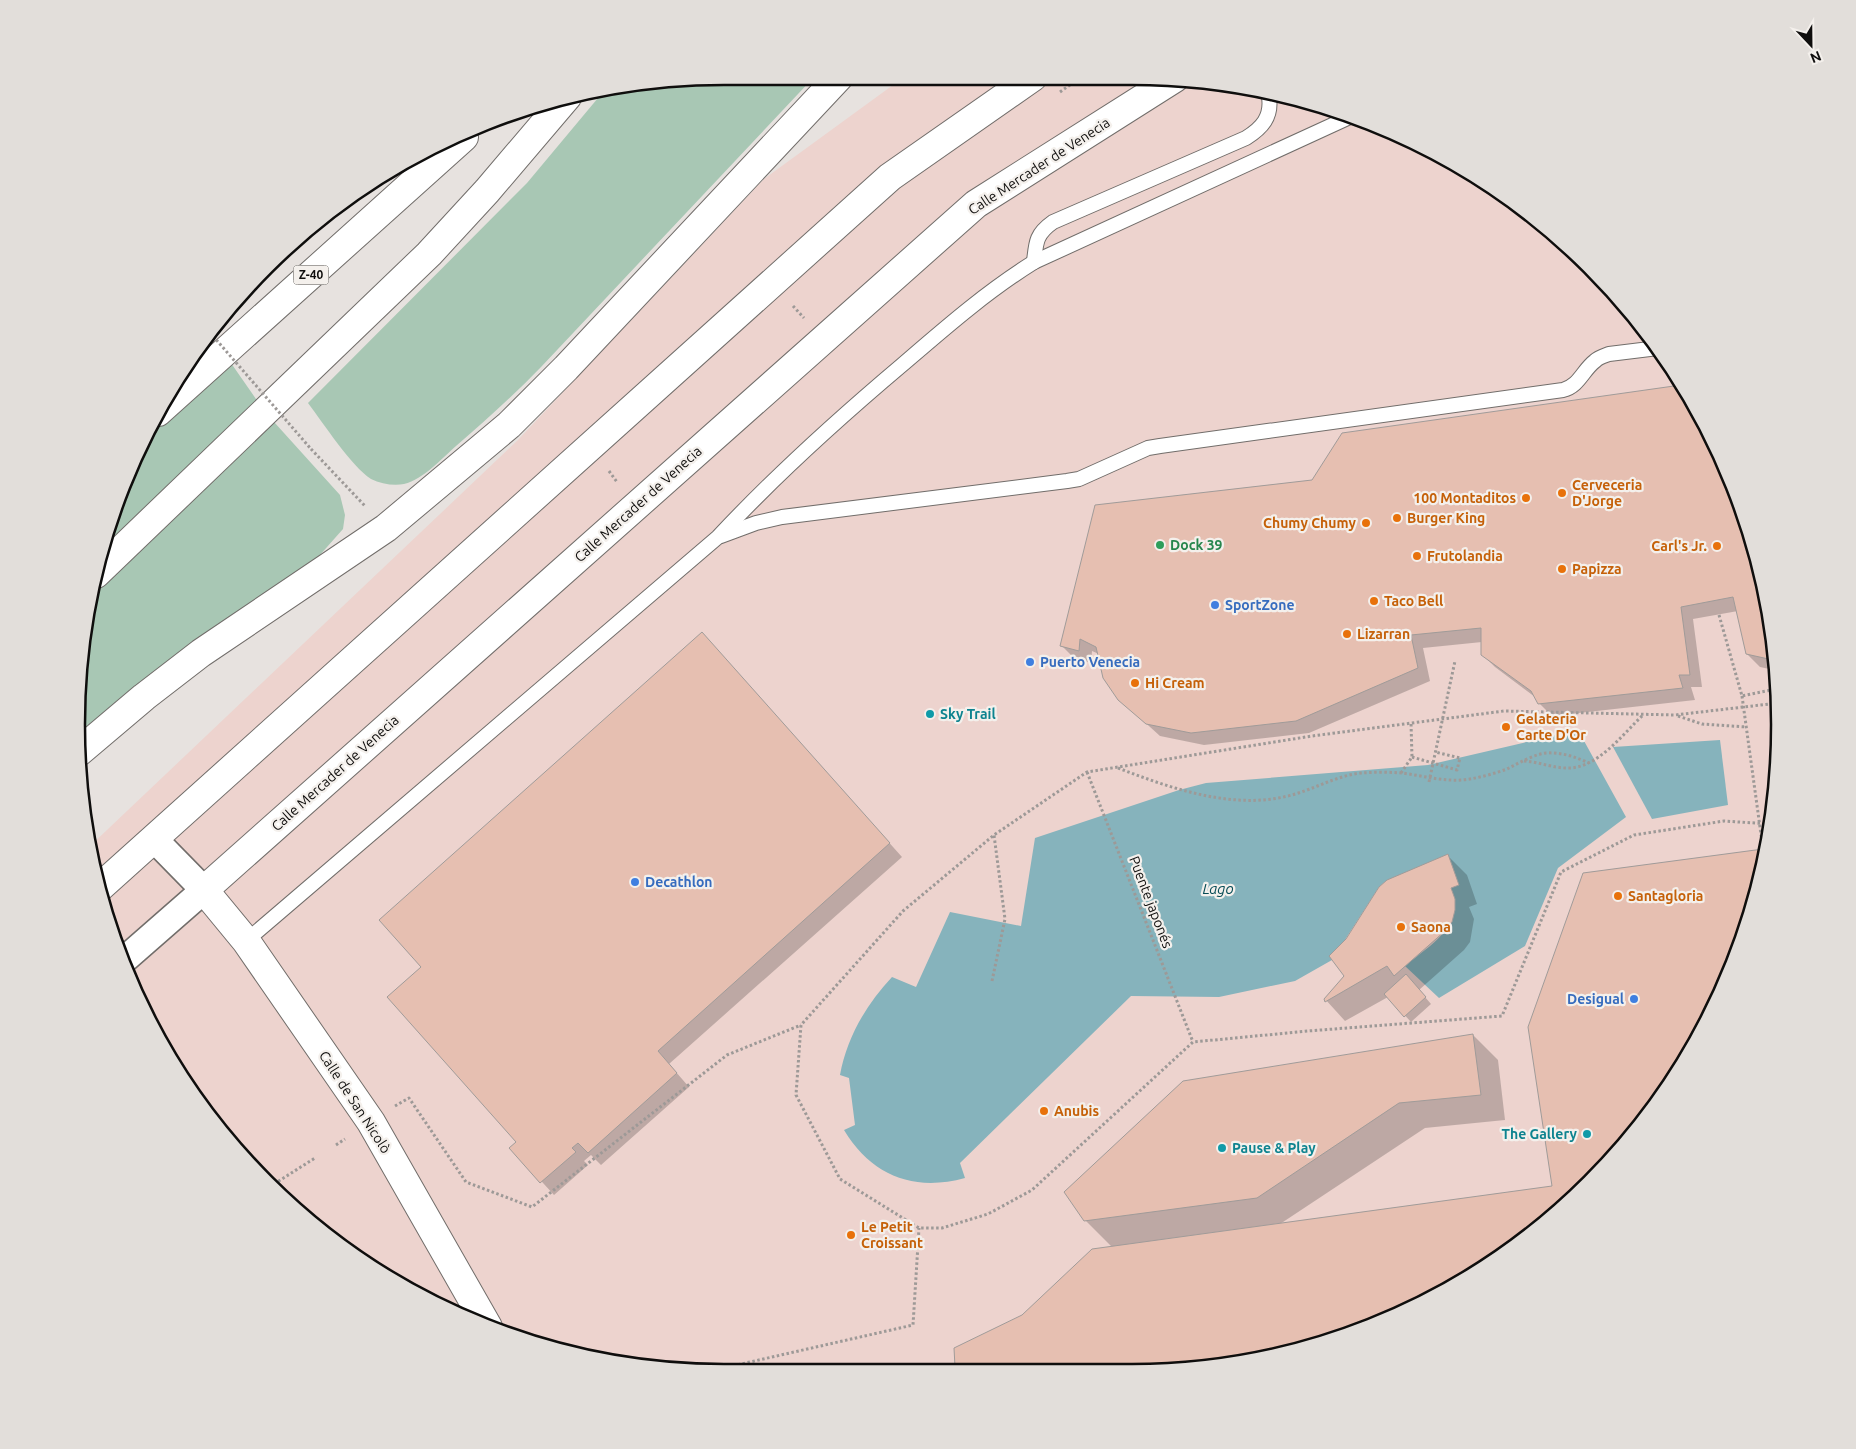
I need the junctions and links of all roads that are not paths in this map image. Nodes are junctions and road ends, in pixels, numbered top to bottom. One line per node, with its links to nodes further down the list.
1 (831, 85): 13 (main road)
2 (1022, 85): 14 (main road)
3 (1163, 86): 16 (main road, Calle Mercader de Venecia)
4 (1269, 100): 8 (lane)
5 (558, 107): 12 (main road)
6 (1342, 121): 8 (lane)
7 (455, 145): 10 (main road, Z-40)
8 (1034, 262): 11 (lane)
9 (1649, 349): 11 (lane)
10 (177, 395)
11 (718, 537): 17 (lane)
12 (106, 565)
13 (86, 746)
14 (154, 839): 15 (main road); 16 (street)
15 (105, 883)
16 (204, 890): 17 (main road, Calle de San Nicolò); 18 (street, Calle Mercader de Venecia)
17 (246, 941): 19 (main road, Calle de San Nicolò)
18 (129, 956)
19 (478, 1314)

